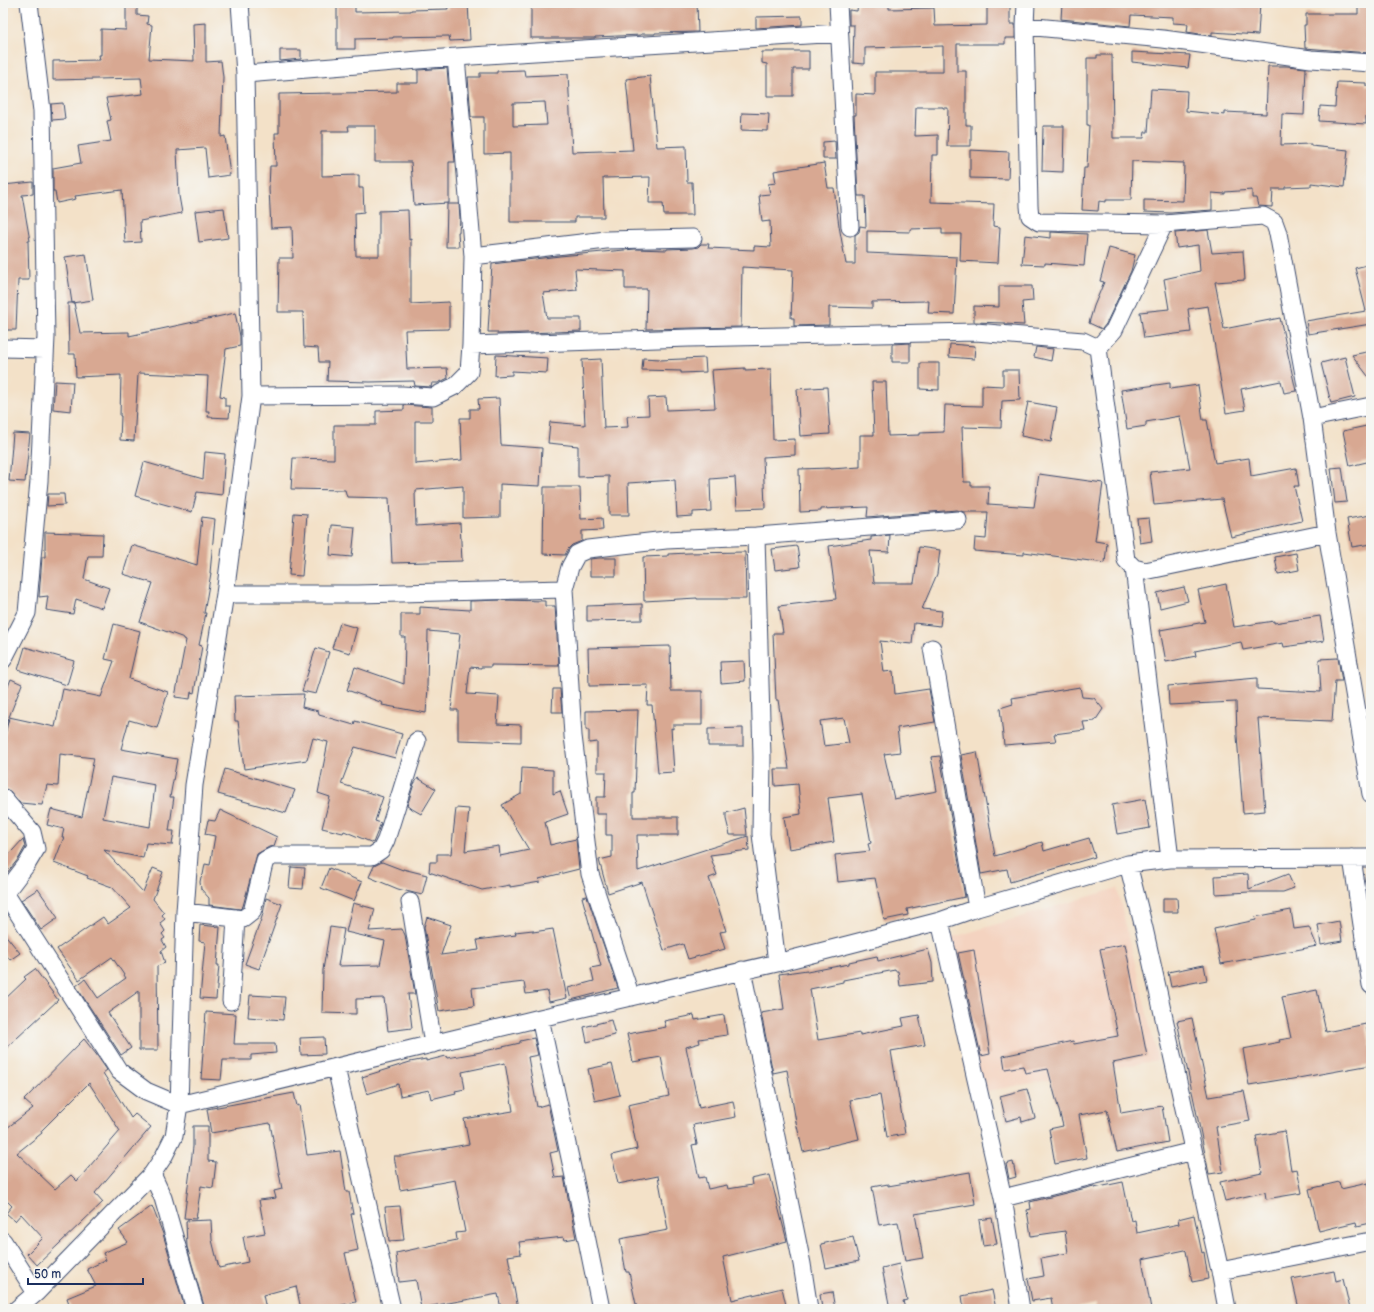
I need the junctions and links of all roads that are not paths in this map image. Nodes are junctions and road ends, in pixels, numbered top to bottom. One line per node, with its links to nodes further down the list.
1 (29, 3): 17 (street)
2 (240, 3): 9 (street)
3 (838, 3): 6 (street)
4 (1026, 3): 5 (street)
5 (1025, 26): 8 (street); 10 (street)
6 (839, 33): 7 (street); 11 (street)
7 (456, 57): 9 (street); 13 (street)
8 (1371, 63)
9 (245, 74): 18 (street)
10 (1164, 224): 16 (street); 20 (street)
11 (850, 227)
12 (693, 238): 13 (street)
13 (473, 256): 14 (street)
14 (471, 345): 16 (street); 18 (street)
15 (3, 348): 17 (street)
16 (1098, 348): 24 (street)
17 (45, 349): 28 (street)
18 (251, 396): 26 (street)
19 (1371, 406): 20 (street)
20 (1312, 418): 22 (street)
21 (958, 520): 23 (street)
22 (1327, 533): 24 (street); 30 (street)
23 (756, 536): 25 (street); 42 (street)
24 (1134, 568): 34 (street)
25 (564, 589): 26 (street); 45 (street)
26 (225, 594): 39 (street)
27 (932, 648): 38 (street)
28 (3, 660)
29 (418, 741): 40 (street)
30 (1371, 794)
31 (3, 798): 36 (street)
32 (1352, 858): 33 (street); 34 (street); 44 (street)
33 (1371, 858)
34 (1170, 859): 35 (street)
35 (1128, 864): 38 (street); 51 (street)
36 (4, 894): 50 (street)
37 (410, 902): 48 (street)
38 (977, 908): 41 (street)
39 (185, 912): 40 (street); 50 (street)
40 (236, 918): 46 (street)
41 (940, 921): 42 (street); 53 (street)
42 (777, 963): 43 (street)
43 (742, 970): 45 (street); 62 (street)
44 (1371, 985)
45 (631, 997): 47 (street)
46 (231, 1002)
47 (540, 1018): 48 (street); 61 (street)
48 (433, 1044): 49 (street)
49 (336, 1068): 50 (street); 60 (street)
50 (179, 1106): 52 (street)
51 (1193, 1151): 53 (street); 56 (street)
52 (152, 1174): 57 (street); 59 (street)
53 (1003, 1198): 63 (street)
54 (3, 1241): 57 (street)
55 (1371, 1241): 56 (street)
56 (1220, 1271): 64 (street)
57 (36, 1293): 58 (street)
58 (17, 1309)
59 (195, 1309)
60 (392, 1309)
61 (601, 1309)
62 (809, 1309)
63 (1021, 1309)
64 (1227, 1309)

